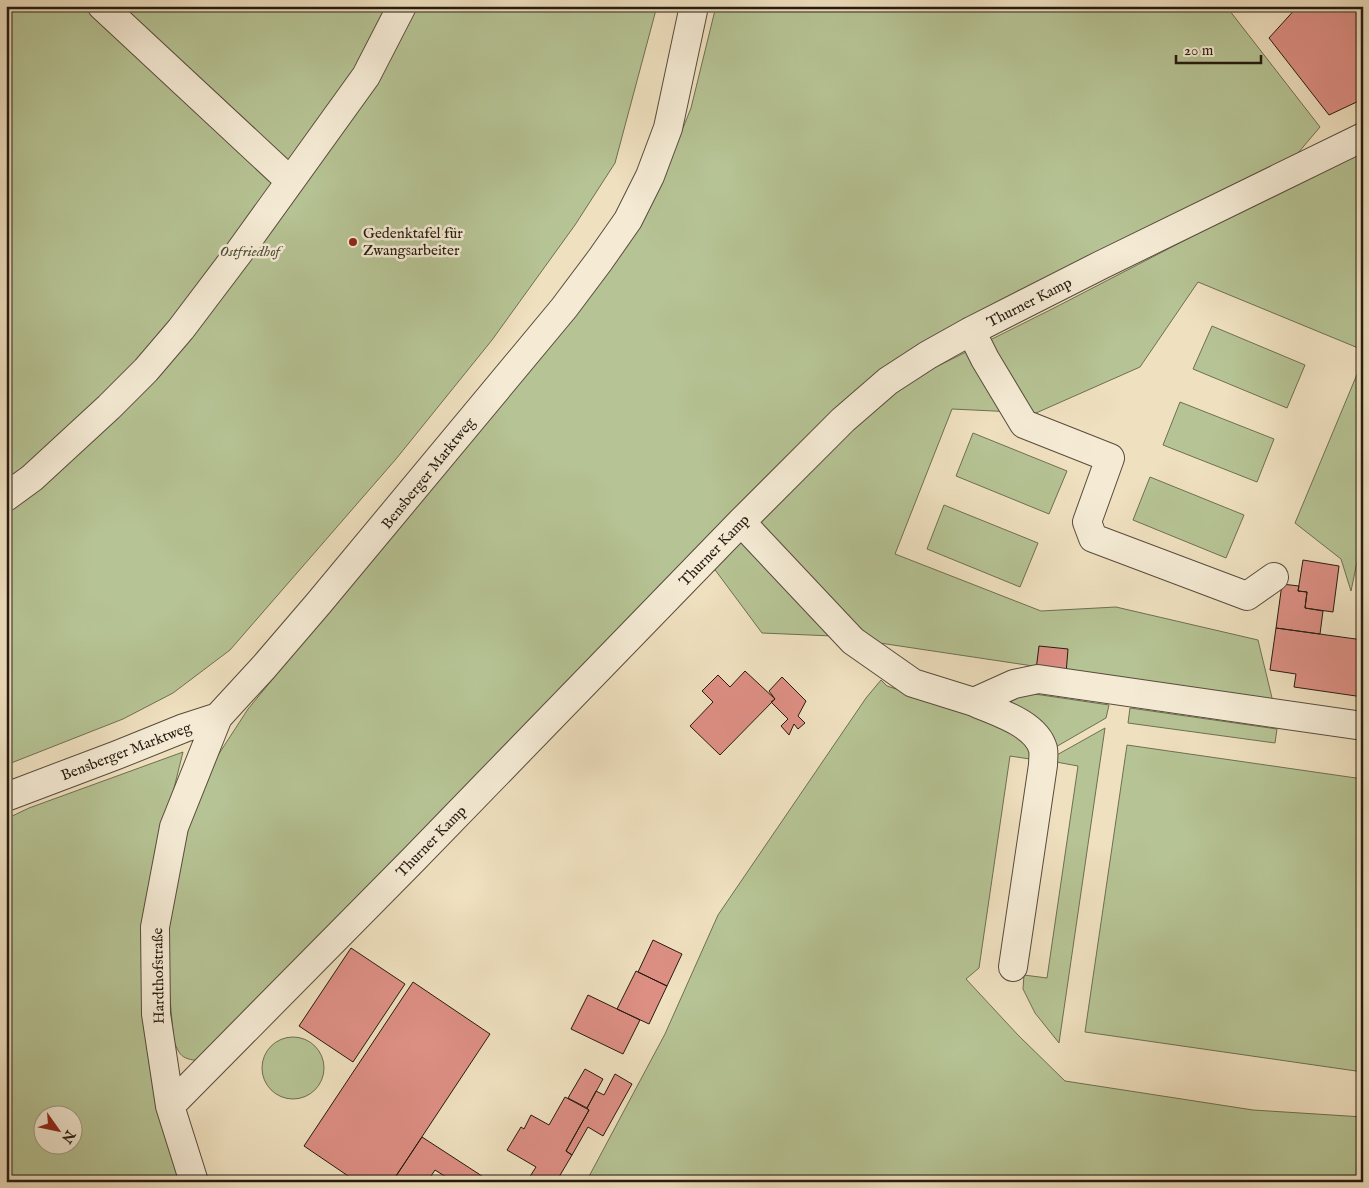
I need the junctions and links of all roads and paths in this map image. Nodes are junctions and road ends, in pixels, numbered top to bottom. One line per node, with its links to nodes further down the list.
1 (102, 6): 5 (street)
2 (402, 6): 5 (street)
3 (694, 6): 11 (street, Bensberger Marktweg)
4 (1363, 137): 6 (street, Thurner Kamp)
5 (290, 181): 7 (street)
6 (971, 331): 8 (street, Thurner Kamp); 9 (street)
7 (6, 497)
8 (741, 522): 10 (street); 15 (street, Thurner Kamp)
9 (1274, 577)
10 (974, 702): 12 (street); 14 (street)
11 (218, 716): 13 (street, Bensberger Marktweg); 15 (street, Hardthofstraße)
12 (1363, 726)
13 (6, 798)
14 (1013, 967)
15 (170, 1106): 16 (street, Hardthofstraße)
16 (194, 1182)

